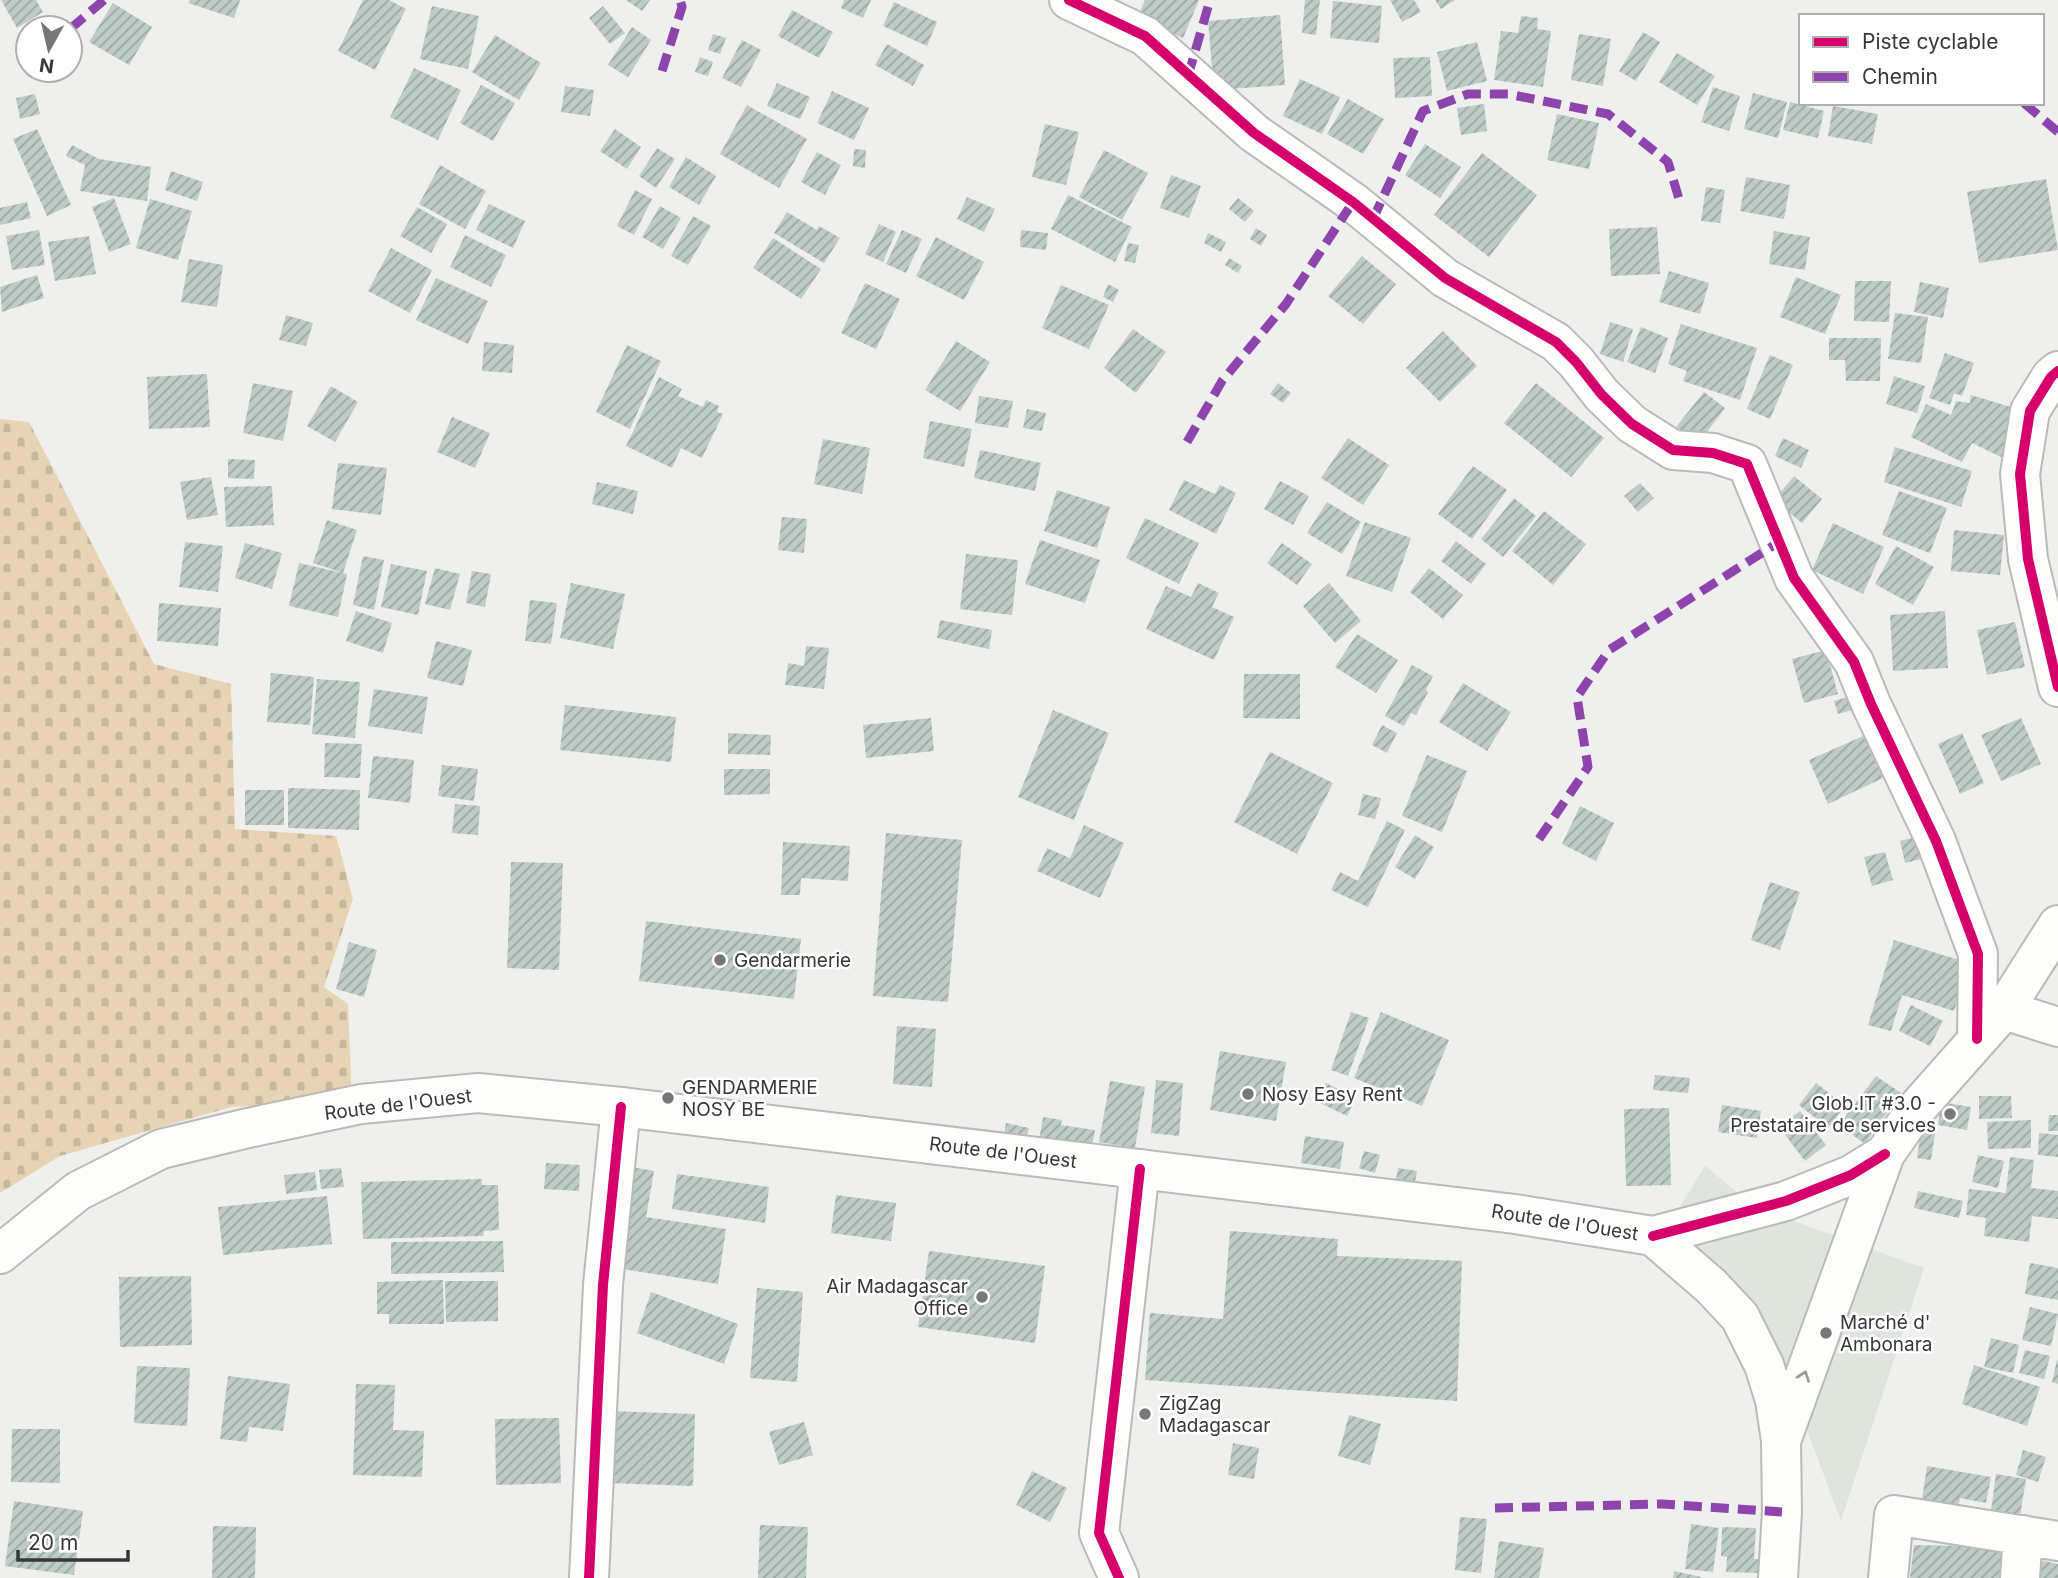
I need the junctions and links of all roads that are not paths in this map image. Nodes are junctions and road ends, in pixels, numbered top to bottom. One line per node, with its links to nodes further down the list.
1 (1069, 0): 7 (street)
2 (2058, 371): 3 (street)
3 (2058, 687)
4 (2058, 925): 5 (street)
5 (2004, 1010): 6 (street); 7 (street)
6 (2058, 1027)
7 (1977, 1039): 9 (street)
8 (621, 1107): 10 (street, Route de l'Ouest); 12 (street, Route de l'Ouest); 15 (street)
9 (1885, 1154): 11 (street); 13 (street, one-way to 9)
10 (1140, 1168): 11 (street, Route de l'Ouest); 16 (street)
11 (1653, 1236): 13 (street, Route de l'Ouest)
12 (0, 1254)
13 (1781, 1441): 17 (street, Route de l'Ouest)
14 (2040, 1538): 18 (street); 19 (street)
15 (589, 1578)
16 (1119, 1578)
17 (1778, 1578)
18 (1888, 1578)
19 (2020, 1578)

